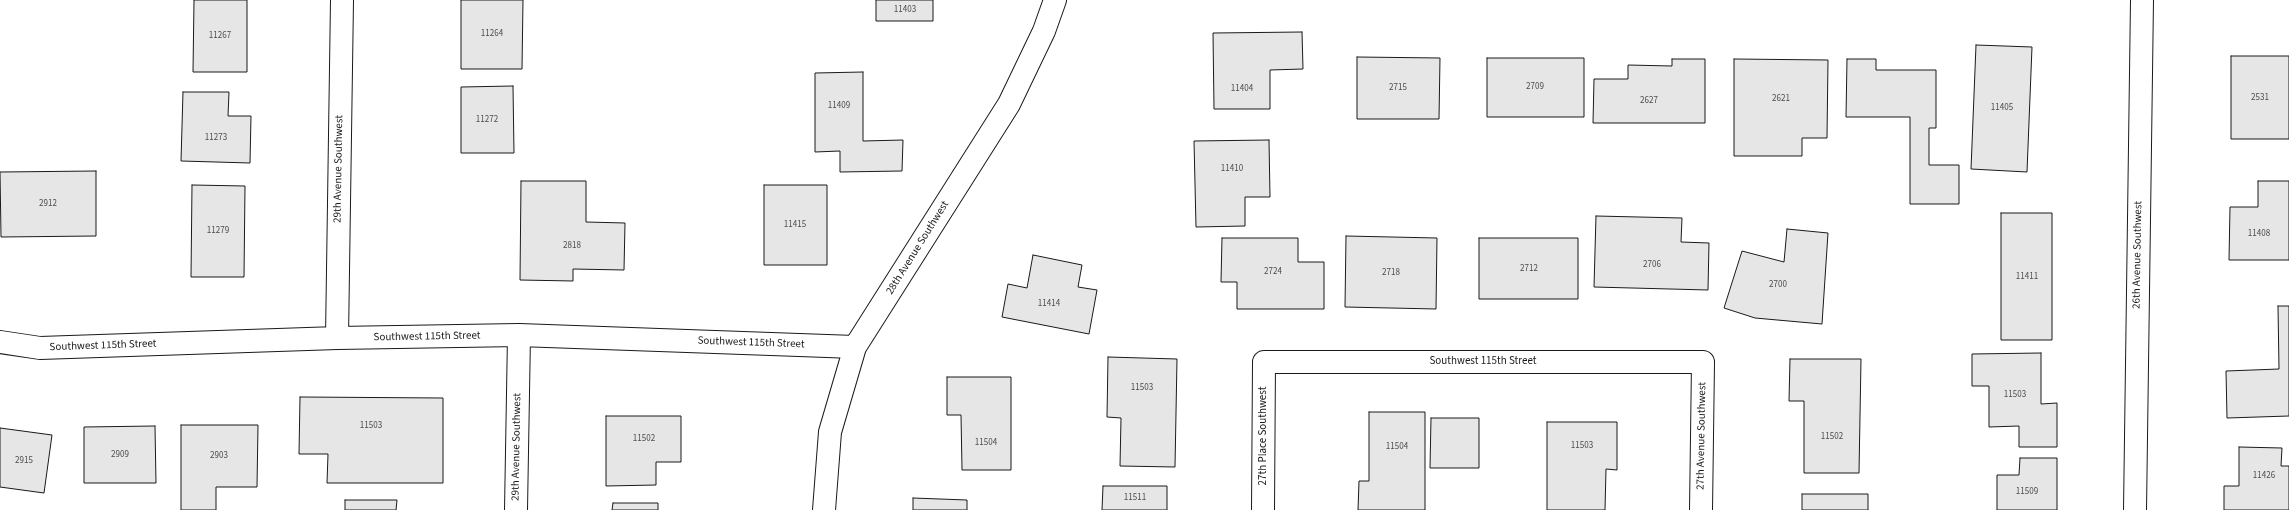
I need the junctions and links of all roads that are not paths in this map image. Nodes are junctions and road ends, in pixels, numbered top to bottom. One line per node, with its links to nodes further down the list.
1 (342, 0): 5 (street, 29th Avenue Southwest)
2 (1055, 0): 7 (street, 28th Avenue Southwest)
3 (2142, 0): 14 (street, 26th Avenue Southwest)
4 (519, 335): 5 (street, Southwest 115th Street); 7 (street, Southwest 115th Street); 10 (street, 29th Avenue Southwest)
5 (336, 338): 6 (street, Southwest 115th Street)
6 (0, 342)
7 (855, 347): 11 (street, 28th Avenue Southwest)
8 (1264, 362): 9 (street, Southwest 115th Street); 12 (street, 27th Place Southwest)
9 (1703, 362): 13 (street, 27th Avenue Southwest)
10 (516, 510)
11 (824, 510)
12 (1263, 510)
13 (1701, 510)
14 (2135, 510)

